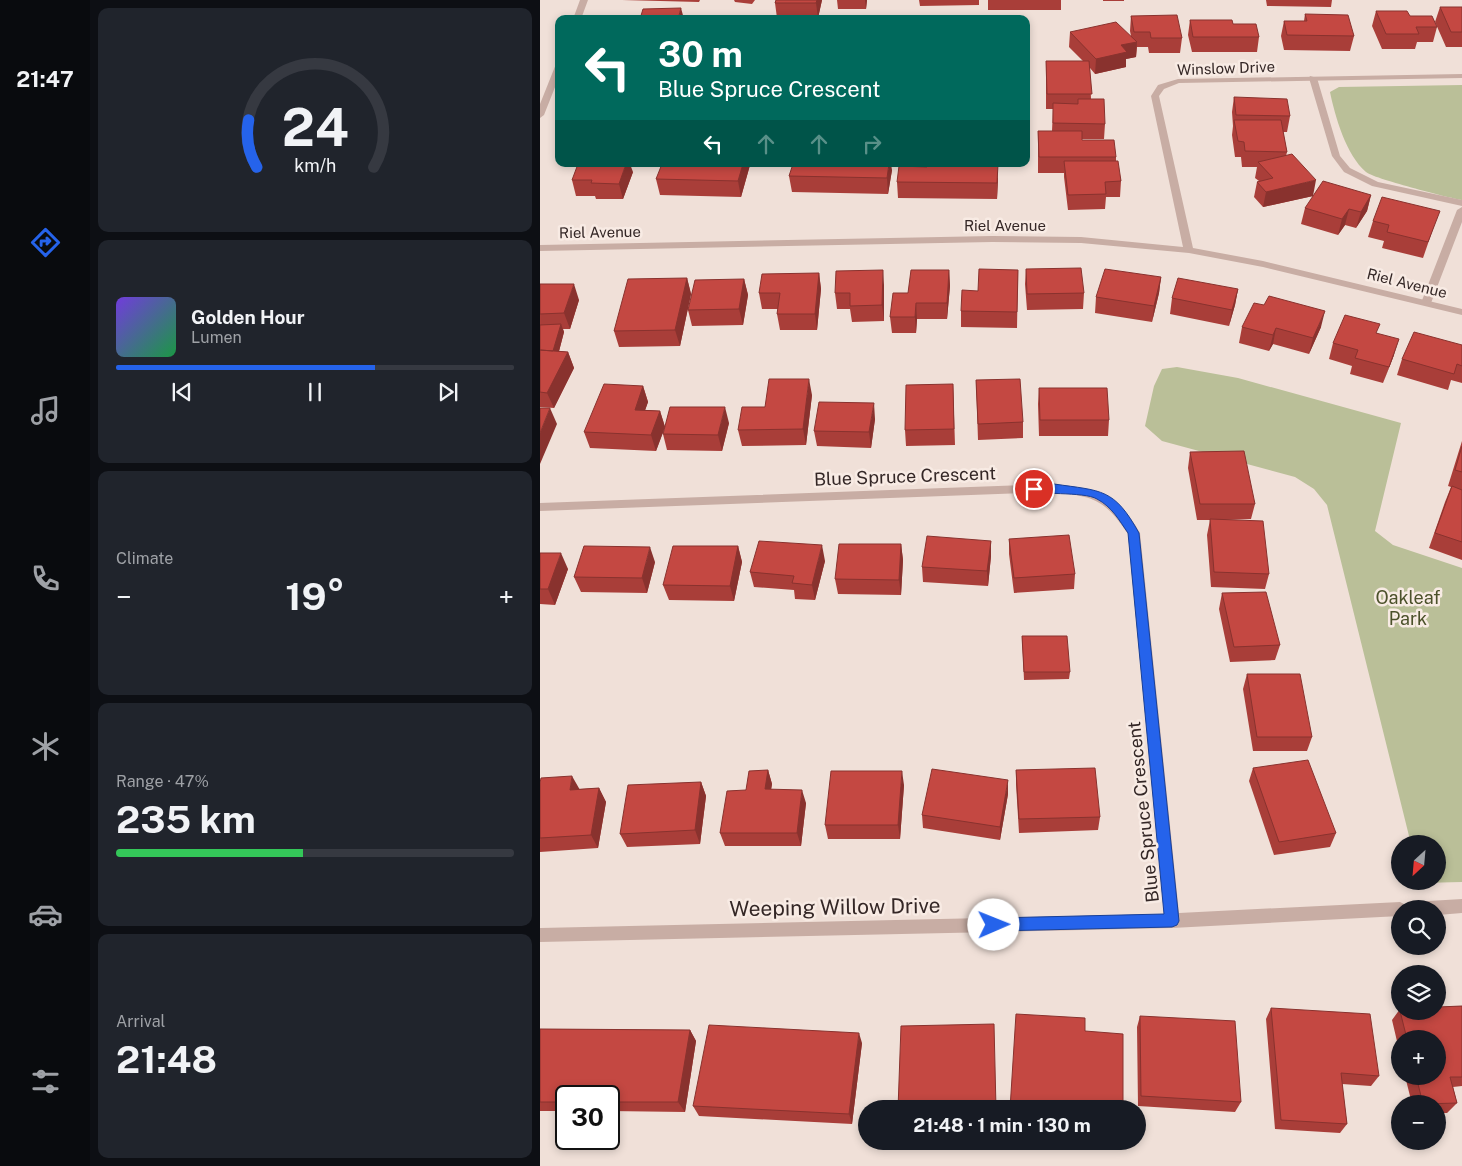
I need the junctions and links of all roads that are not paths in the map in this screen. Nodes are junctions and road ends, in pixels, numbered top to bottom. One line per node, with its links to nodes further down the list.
1 (584, 0): 2 (street)
2 (578, 15)
3 (555, 76): 6 (street)
4 (1462, 76): 5 (street, Winslow Drive)
5 (1312, 78): 7 (street); 10 (street, Winslow Drive)
6 (540, 115)
7 (1462, 203)
8 (1462, 210): 11 (street)
9 (540, 248): 10 (street, Riel Avenue)
10 (1189, 250): 11 (street, Riel Avenue)
11 (1426, 303): 12 (street, Riel Avenue)
12 (1462, 312)
13 (540, 507): 17 (street, Blue Spruce Crescent)
14 (1462, 906): 15 (street)
15 (1446, 907)
16 (1391, 909): 17 (street, Weeping Willow Drive)
17 (1172, 921): 18 (street, Weeping Willow Drive)
18 (540, 935)

